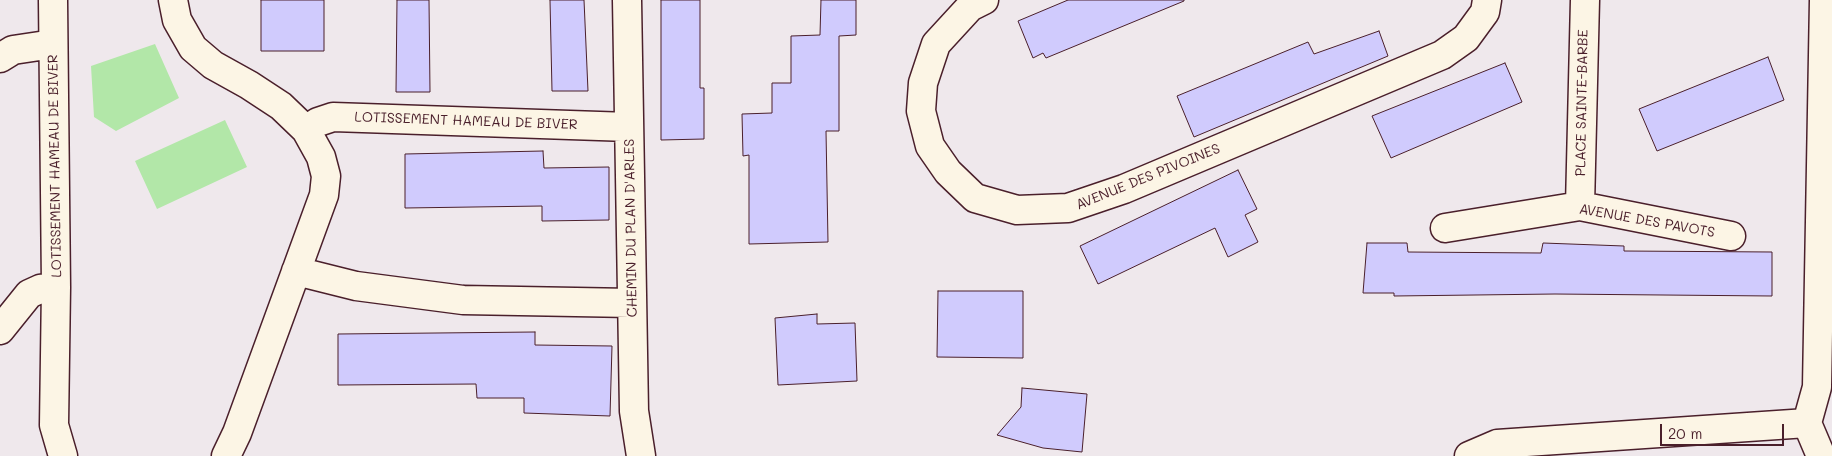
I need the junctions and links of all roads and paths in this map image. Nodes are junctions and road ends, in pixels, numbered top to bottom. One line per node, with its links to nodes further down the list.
1 (53, 0): 8 (street, LOTISSEMENT HAMEAU DE BIVER)
2 (173, 0): 11 (street)
3 (627, 0): 10 (street, CHEMIN DU PLAN D'ARLES)
4 (984, 0): 5 (street, AVENUE DES PIVOINES)
5 (1487, 0)
6 (1585, 0): 13 (street, PLACE SAINTE-BARBE)
7 (1824, 0): 12 (street)
8 (53, 44): 9 (street, LOTISSEMENT HAMEAU DE BIVER); 17 (street, LOTISSEMENT HAMEAU DE BIVER)
9 (0, 58)
10 (629, 127): 11 (street, LOTISSEMENT HAMEAU DE BIVER); 18 (street, CHEMIN DU PLAN D'ARLES)
11 (306, 130): 16 (street)
12 (1826, 172): 20 (street)
13 (1580, 206): 14 (street, AVENUE DES PAVOTS); 15 (street, AVENUE DES PAVOTS)
14 (1445, 228)
15 (1731, 236)
16 (296, 271): 18 (street); 23 (street)
17 (56, 288): 19 (street, LOTISSEMENT HAMEAU DE BIVER); 22 (street, LOTISSEMENT HAMEAU DE BIVER)
18 (632, 303): 24 (street, CHEMIN DU PLAN D'ARLES)
19 (0, 330)
20 (1825, 338): 21 (street)
21 (1807, 423): 25 (street); 26 (street)
22 (63, 456)
23 (226, 456)
24 (641, 456)
25 (1469, 456)
26 (1821, 456)

